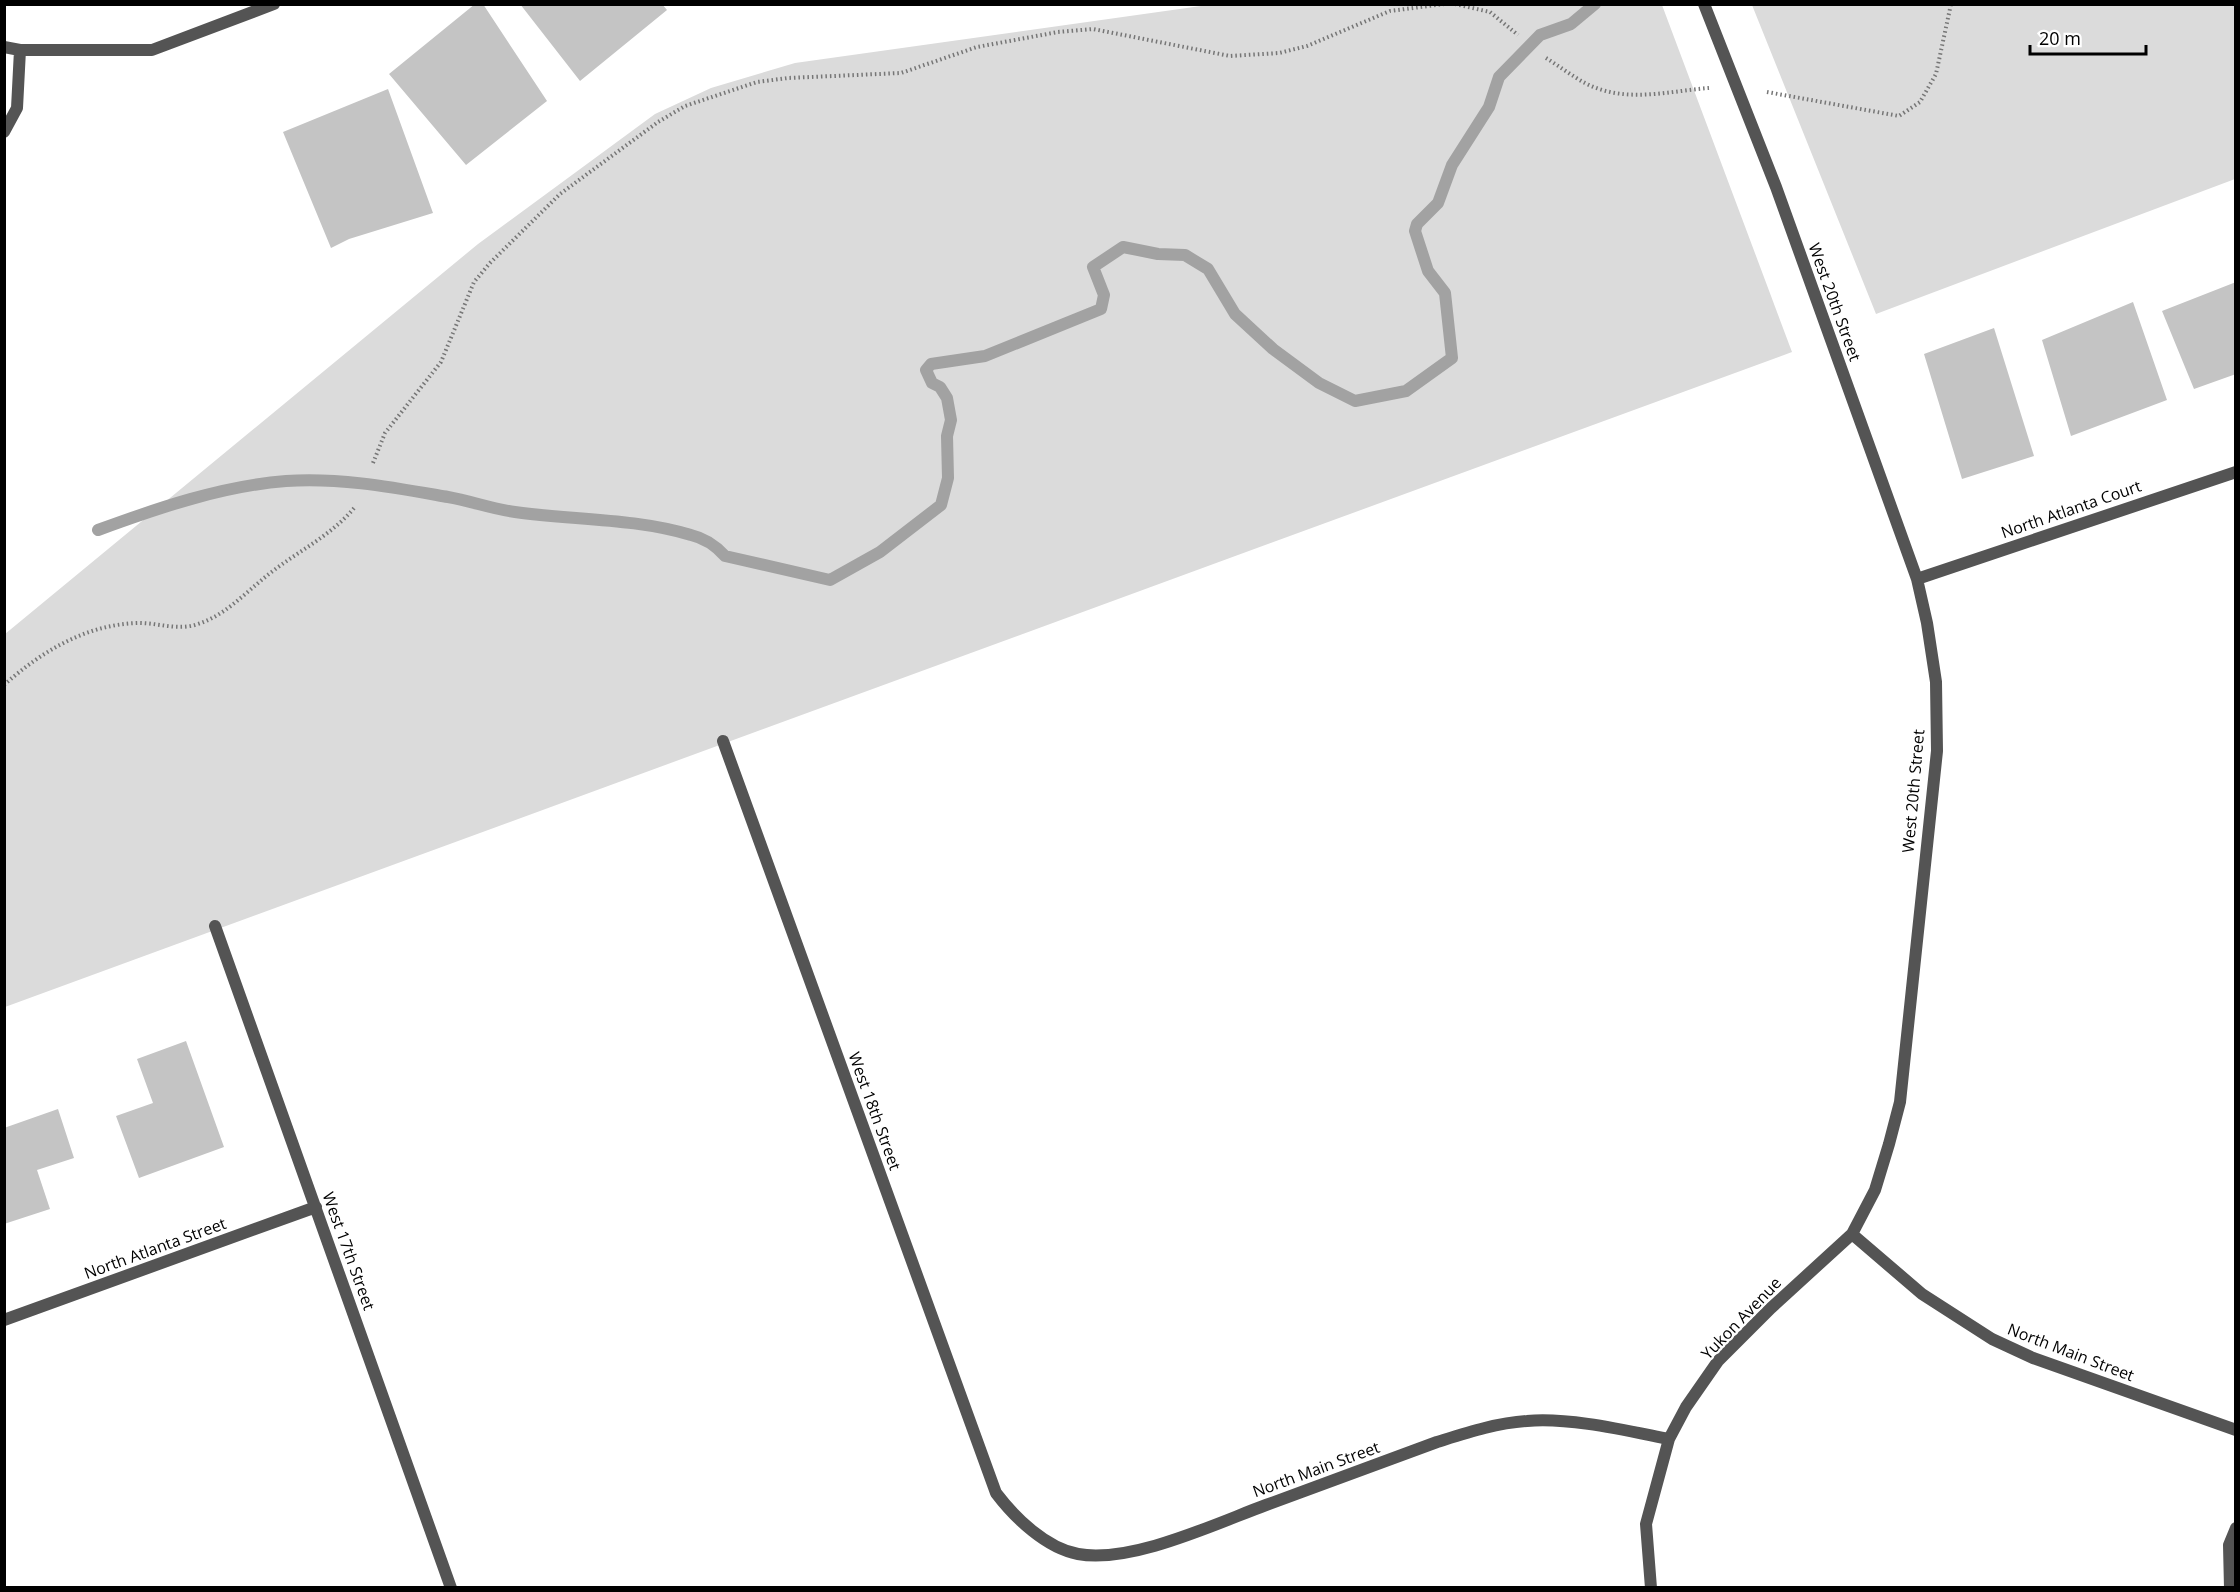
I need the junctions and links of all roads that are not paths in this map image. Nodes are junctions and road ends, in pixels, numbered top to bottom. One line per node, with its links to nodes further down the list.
1 (274, 4): 4 (street)
2 (1704, 4): 7 (street, West 20th Street)
3 (4, 47): 4 (street)
4 (20, 50): 5 (street)
5 (4, 132)
6 (2235, 472): 7 (street, North Atlanta Court)
7 (1917, 579): 11 (street, West 20th Street)
8 (723, 741): 15 (street, West 18th Street)
9 (215, 926): 10 (street, West 17th Street)
10 (316, 1207): 12 (street, North Atlanta Street); 17 (street, West 17th Street)
11 (1852, 1234): 13 (street, North Main Street); 14 (street, Yukon Avenue)
12 (4, 1320)
13 (2235, 1430)
14 (1669, 1439): 15 (street, North Main Street); 18 (street, Yukon Avenue)
15 (996, 1493)
16 (2235, 1528): 19 (street)
17 (451, 1587)
18 (1651, 1587)
19 (2230, 1587)

